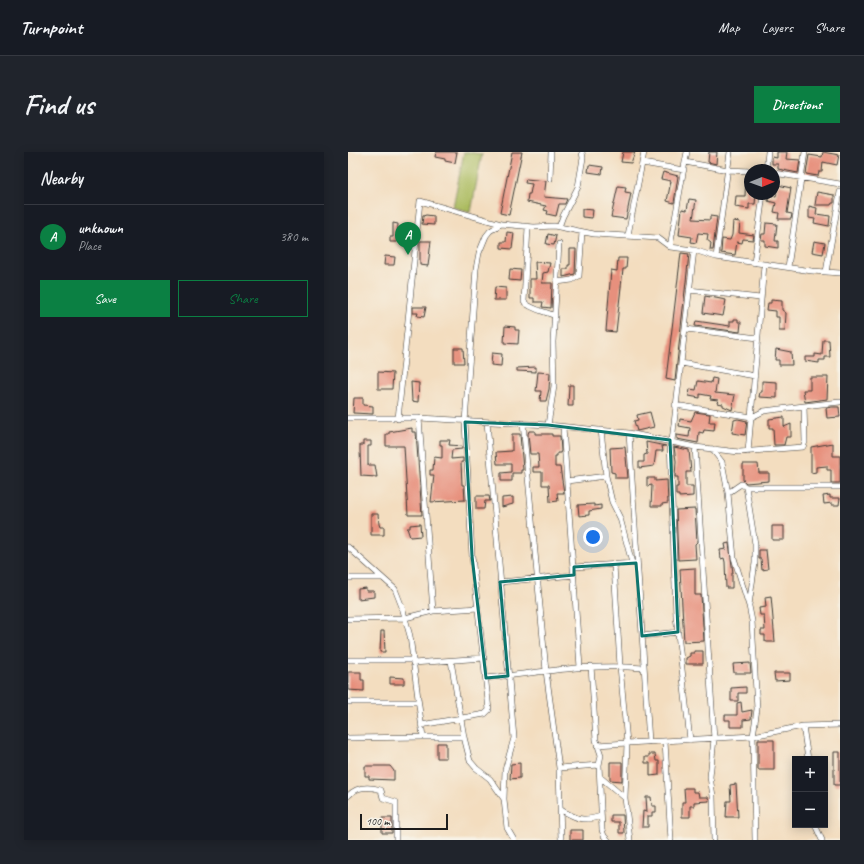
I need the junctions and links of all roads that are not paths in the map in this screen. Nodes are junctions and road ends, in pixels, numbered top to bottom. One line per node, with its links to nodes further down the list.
1 (551, 152): 16 (street)
2 (582, 152): 22 (street)
3 (644, 152): 9 (street)
4 (687, 152): 8 (street)
5 (730, 152): 12 (street)
6 (768, 152): 10 (street)
7 (805, 152): 15 (street)
8 (685, 162): 11 (street); 12 (street)
9 (642, 163): 11 (street); 24 (street)
10 (767, 164)
11 (684, 170): 26 (street)
12 (728, 170): 13 (street); 28 (street)
13 (744, 171)
14 (780, 174): 15 (street)
15 (801, 178): 17 (street); 31 (street)
16 (550, 179)
17 (840, 184)
18 (840, 192): 32 (street)
19 (762, 200): 29 (street)
20 (501, 224): 21 (street); 48 (street); 49 (street)
21 (528, 227): 22 (street); 37 (street)
22 (559, 227): 23 (street)
23 (582, 232): 24 (street); 34 (street)
24 (628, 235): 26 (street)
25 (559, 244): 34 (street)
26 (670, 247): 27 (street)
27 (694, 250): 28 (street); 35 (street)
28 (716, 257): 29 (street)
29 (754, 263): 30 (street)
30 (764, 265): 31 (street); 36 (street)
31 (788, 267): 32 (street)
32 (826, 272): 33 (street)
33 (840, 273)
34 (557, 282): 37 (street)
35 (689, 290): 36 (street); 38 (street)
36 (760, 298): 39 (street)
37 (555, 316): 52 (street)
38 (686, 329): 39 (street); 40 (street)
39 (758, 338): 41 (street)
40 (681, 363): 41 (street); 43 (street)
41 (755, 376): 45 (street)
42 (840, 402): 44 (street)
43 (675, 405): 45 (street); 56 (street)
44 (804, 406): 45 (street); 59 (street)
45 (752, 416): 59 (street)
46 (348, 418): 48 (street)
47 (419, 418): 48 (street); 49 (street); 76 (street)
48 (398, 419)
49 (465, 422): 50 (street); 75 (street)
50 (487, 422): 51 (street); 73 (street)
51 (523, 423): 52 (street); 72 (street)
52 (548, 425): 53 (street)
53 (563, 427): 54 (street); 61 (street)
54 (601, 430): 55 (street); 60 (street)
55 (629, 433): 56 (street); 66 (street)
56 (671, 440): 57 (street); 79 (street)
57 (695, 447): 58 (street); 102 (street)
58 (712, 449): 59 (street); 64 (street)
59 (748, 452)
60 (606, 476): 61 (street); 66 (street)
61 (567, 481): 68 (street)
62 (746, 487): 63 (street); 64 (street); 74 (street)
63 (840, 487)
64 (728, 493): 74 (street)
65 (348, 547): 71 (street)
66 (634, 563): 67 (street); 80 (street)
67 (614, 564): 68 (street); 87 (street)
68 (574, 567): 69 (street)
69 (574, 575): 72 (street); 85 (street)
70 (348, 578): 71 (street)
71 (381, 578): 77 (street)
72 (537, 580): 73 (street); 89 (street)
73 (500, 582): 90 (street)
74 (749, 606): 98 (street)
75 (478, 608): 76 (street); 81 (street)
76 (433, 611): 77 (street)
77 (405, 618): 78 (street); 83 (street)
78 (348, 619)
79 (678, 632): 80 (street); 103 (street)
80 (642, 636): 88 (street)
81 (484, 658): 84 (street); 91 (street)
82 (348, 660): 83 (street)
83 (412, 661): 84 (street); 93 (street)
84 (451, 661): 94 (street)
85 (580, 666): 86 (street); 89 (street)
86 (591, 666): 87 (street); 107 (street)
87 (620, 666): 88 (street); 106 (street)
88 (643, 668): 104 (street)
89 (546, 671): 90 (street); 110 (street)
90 (508, 676): 91 (street); 113 (street)
91 (486, 678): 94 (street)
92 (348, 702): 93 (street)
93 (418, 702): 95 (street)
94 (461, 718): 95 (street); 100 (street)
95 (421, 725): 99 (street)
96 (840, 725): 97 (street)
97 (803, 726): 98 (street); 108 (street)
98 (753, 736): 102 (street); 125 (street)
99 (423, 737): 100 (street); 101 (street)
100 (464, 737): 113 (street)
101 (348, 738)
102 (714, 739): 103 (street); 124 (street)
103 (690, 740): 105 (street)
104 (649, 742): 105 (street); 106 (street)
105 (665, 742): 123 (street)
106 (627, 743): 107 (street); 114 (street)
107 (598, 745): 109 (street)
108 (808, 756)
109 (599, 765): 110 (street); 111 (street)
110 (559, 768): 115 (street)
111 (600, 777): 114 (street); 116 (street)
112 (348, 796): 118 (street)
113 (504, 798): 119 (street)
114 (625, 798): 122 (street)
115 (561, 810): 116 (street); 120 (street)
116 (601, 816): 121 (street)
117 (816, 828): 126 (street)
118 (396, 840)
119 (514, 840)
120 (561, 840)
121 (608, 840)
122 (630, 840)
123 (671, 840)
124 (714, 840)
125 (755, 840)
126 (822, 840)

